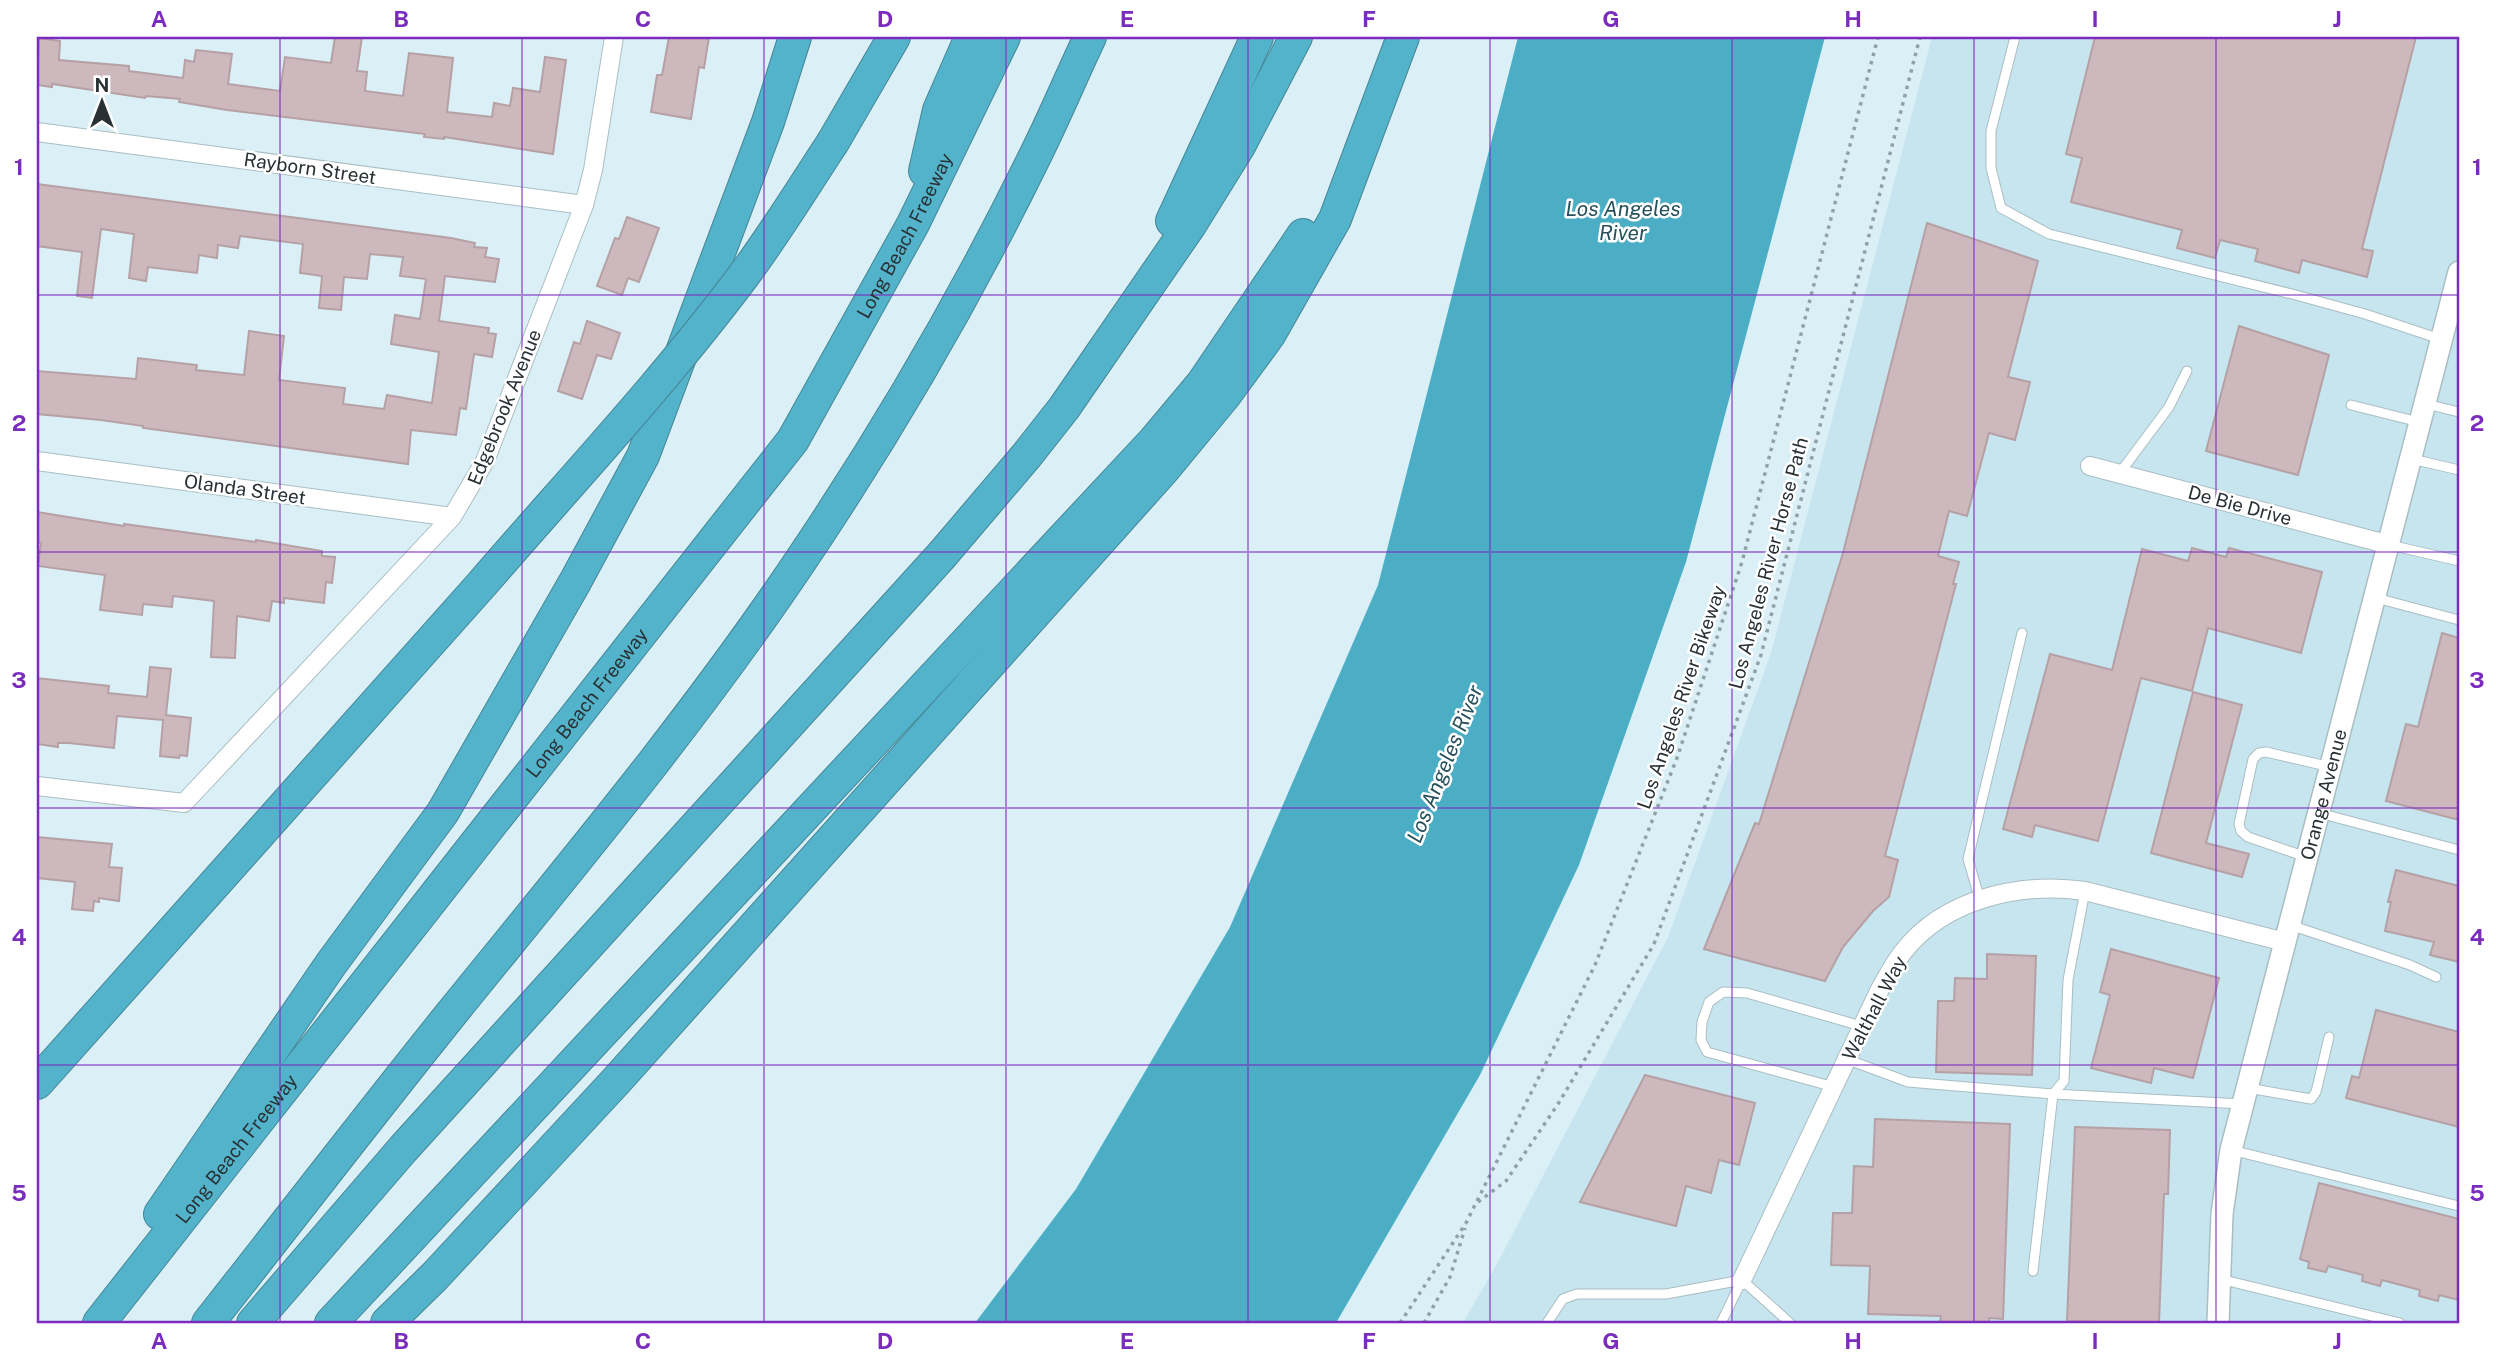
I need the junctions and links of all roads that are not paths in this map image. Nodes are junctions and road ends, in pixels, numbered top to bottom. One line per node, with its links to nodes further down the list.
1 (614, 37): 13 (street, Edgebrook Avenue)
2 (795, 37): 54 (highway)
3 (894, 37): 45 (highway, bridge)
4 (971, 37): 14 (highway)
5 (1004, 37): 14 (highway, Long Beach Freeway)
6 (1090, 37): 56 (highway)
7 (1256, 37): 16 (highway)
8 (1296, 37): 16 (highway)
9 (1403, 37): 12 (highway)
10 (2015, 37): 17 (lane)
11 (37, 132): 13 (street, Rayborn Street)
12 (1359, 152): 58 (highway); 59 (highway)
13 (584, 205): 27 (street, Edgebrook Avenue)
14 (913, 224): 55 (highway, Long Beach Freeway)
15 (2459, 272): 17 (street, Orange Avenue)
16 (1133, 305): 57 (highway)
17 (2442, 340): 21 (street, Orange Avenue)
18 (2187, 371): 26 (lane)
19 (2351, 405): 21 (lane)
20 (2459, 412): 21 (lane)
21 (2423, 413): 22 (street, Orange Avenue)
22 (2412, 459): 25 (lane); 28 (street, Orange Avenue)
23 (37, 461): 27 (street, Olanda Street)
24 (2090, 466): 26 (street, De Bie Drive)
25 (2459, 470)
26 (2119, 474): 28 (street, De Bie Drive)
27 (452, 517): 34 (street, Edgebrook Avenue)
28 (2389, 545): 29 (lane); 30 (street, Orange Avenue)
29 (2459, 561)
30 (2376, 598): 31 (lane); 33 (street, Orange Avenue)
31 (2459, 620)
32 (2022, 633): 39 (lane)
33 (2331, 767): 35 (street, Orange Avenue); 37 (lane)
34 (37, 786)
35 (2319, 813): 36 (lane); 37 (street, Orange Avenue)
36 (2459, 850)
37 (2308, 858): 40 (street, Orange Avenue)
38 (2085, 891): 39 (street, Walthall Way); 40 (street, Walthall Way); 47 (lane)
39 (1980, 900): 42 (street, Walthall Way)
40 (2288, 933): 41 (lane); 48 (street, Orange Avenue)
41 (2436, 976)
42 (1861, 1026): 44 (street, Walthall Way); 46 (lane)
43 (2329, 1037): 48 (lane)
44 (1846, 1059): 46 (street, Walthall Way); 47 (lane)
45 (37, 1083)
46 (1833, 1087): 53 (street, Walthall Way)
47 (2053, 1094): 48 (lane); 51 (lane)
48 (2246, 1096): 49 (street, Orange Avenue)
49 (2231, 1150): 50 (lane); 52 (street, Orange Avenue)
50 (2459, 1206)
51 (2034, 1271)
52 (2218, 1279): 63 (street, Orange Avenue); 64 (lane)
53 (1742, 1280): 60 (lane); 61 (lane); 62 (lane)
54 (86, 1323)
55 (99, 1323)
56 (208, 1323)
57 (253, 1323)
58 (331, 1323)
59 (387, 1323)
60 (1547, 1323)
61 (1721, 1323)
62 (1790, 1323)
63 (2218, 1323)
64 (2400, 1323)

